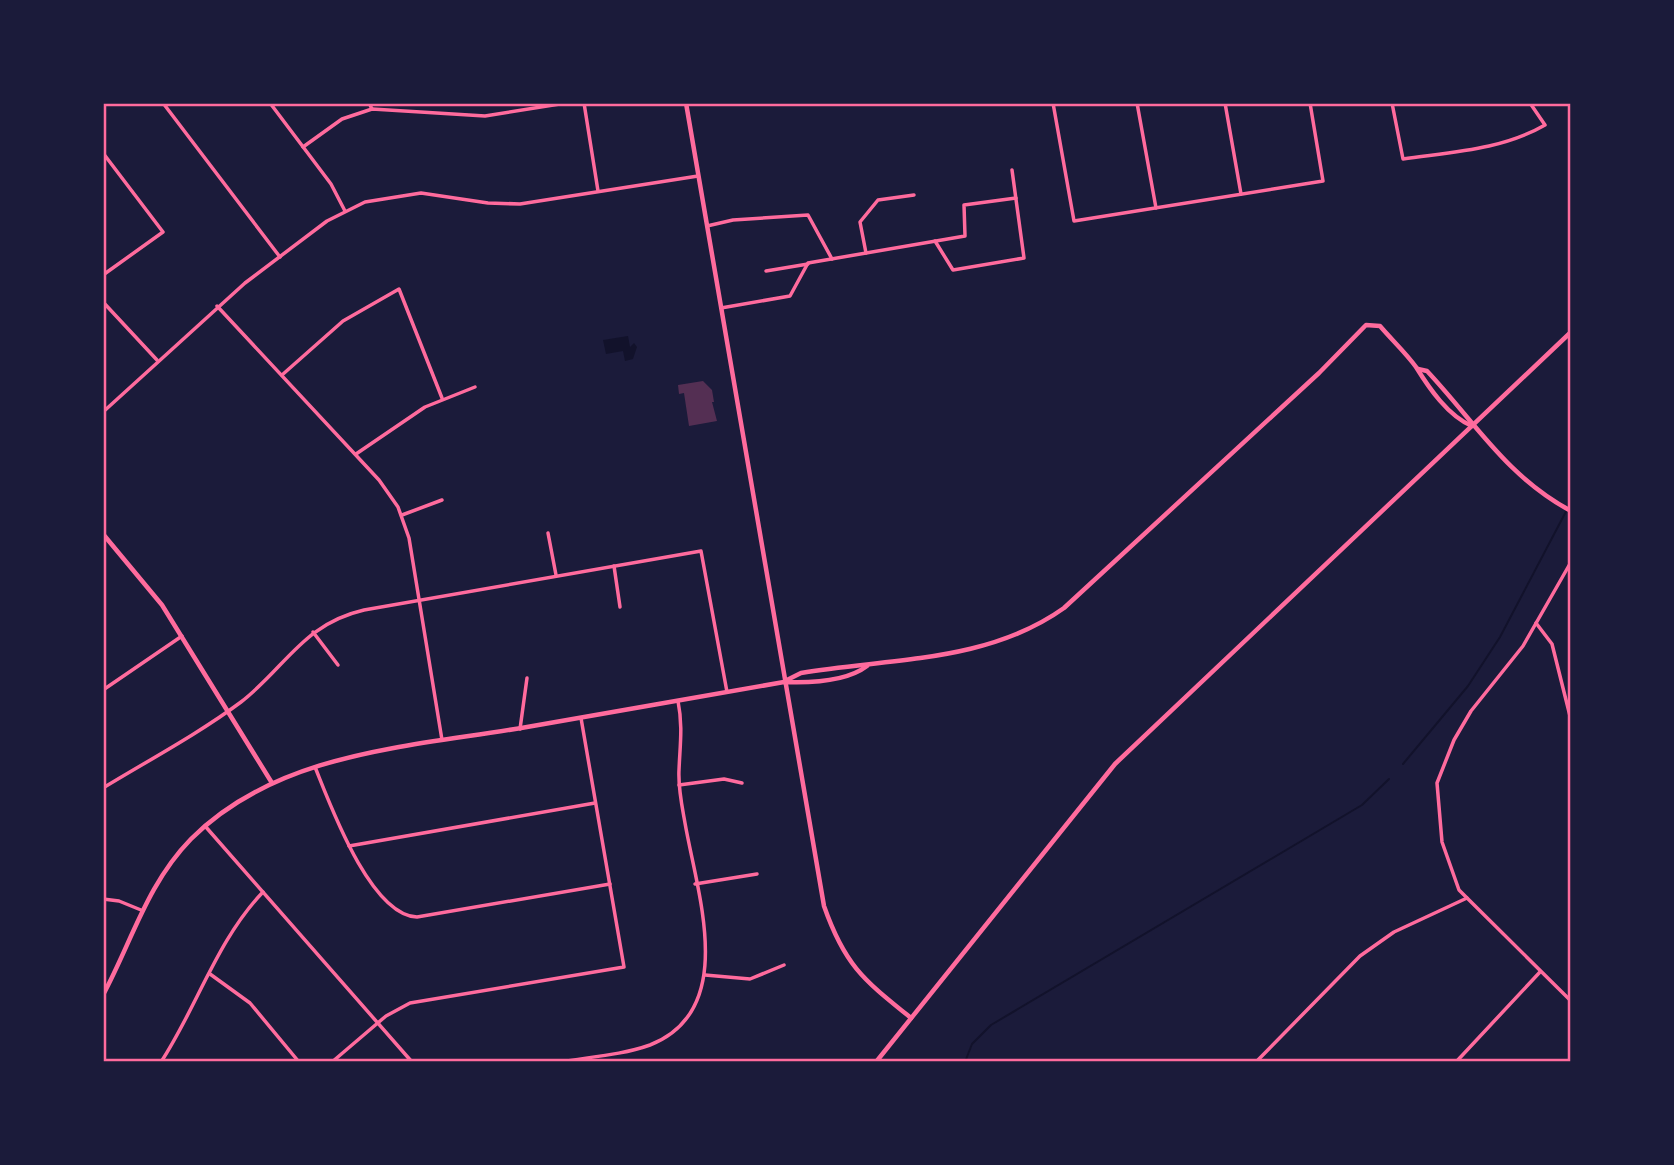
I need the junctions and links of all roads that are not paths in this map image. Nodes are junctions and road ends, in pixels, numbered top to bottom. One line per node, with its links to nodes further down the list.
1 (163, 103): 27 (street)
2 (270, 103): 14 (street)
3 (369, 103): 13 (street)
4 (566, 103): 13 (street)
5 (583, 103): 18 (street)
6 (686, 103): 17 (street)
7 (1054, 103): 22 (street)
8 (1137, 103): 22 (street)
9 (1225, 103): 19 (street)
10 (1310, 103): 19 (street)
11 (1392, 103): 12 (street)
12 (1530, 103)
13 (372, 110): 14 (street)
14 (303, 147): 23 (street)
15 (103, 153): 31 (street)
16 (1012, 170): 21 (street)
17 (698, 176): 18 (street); 24 (street)
18 (598, 191): 23 (street)
19 (1241, 194): 22 (street)
20 (914, 195): 26 (street)
21 (1016, 198): 25 (street); 25 (street)
22 (1156, 208)
23 (345, 211): 27 (street)
24 (707, 226): 28 (street); 34 (street)
25 (935, 242): 26 (street)
26 (866, 253): 28 (street)
27 (279, 257): 33 (street)
28 (831, 259): 29 (street)
29 (808, 264): 30 (street); 34 (street)
30 (766, 271)
31 (103, 275)
32 (103, 302): 36 (street)
33 (217, 306): 36 (street); 38 (street)
34 (721, 309): 61 (street)
35 (1571, 332): 42 (street)
36 (157, 360): 41 (street)
37 (1417, 369): 42 (street); 42 (street); 58 (street)
38 (282, 375): 40 (street); 43 (street)
39 (475, 387): 40 (street)
40 (442, 398): 43 (street)
41 (103, 412)
42 (1472, 426): 45 (street); 91 (street)
43 (356, 454): 46 (street)
44 (442, 500): 46 (street)
45 (1571, 511)
46 (402, 515): 52 (street)
47 (548, 533): 51 (street)
48 (103, 534): 56 (street)
49 (1571, 562): 54 (street)
50 (614, 566): 51 (street); 53 (street); 63 (street)
51 (556, 576): 52 (street)
52 (419, 600): 55 (street); 69 (street)
53 (620, 607)
54 (1536, 623): 67 (street); 82 (street)
55 (313, 632): 57 (street); 65 (street)
56 (183, 636): 62 (street); 65 (street)
57 (338, 665)
58 (867, 666): 61 (street); 61 (street)
59 (527, 678): 68 (street)
60 (103, 682): 62 (street)
61 (783, 682): 63 (street); 91 (street)
62 (105, 689)
63 (726, 692): 64 (street)
64 (678, 701): 66 (street); 73 (street)
65 (228, 711): 71 (street); 74 (street)
66 (581, 718): 68 (street); 75 (street)
67 (1571, 720)
68 (520, 729): 69 (street)
69 (442, 742): 70 (street)
70 (315, 767): 71 (street); 77 (street)
71 (272, 783): 76 (street)
72 (742, 783): 73 (street)
73 (679, 785): 80 (street)
74 (103, 788)
75 (596, 803): 77 (street); 79 (street)
76 (205, 826): 81 (street); 84 (street)
77 (349, 846): 79 (street)
78 (757, 874): 80 (street)
79 (610, 884): 92 (street)
80 (695, 884): 88 (street)
81 (263, 892): 87 (street); 92 (street)
82 (1466, 898): 86 (street); 99 (street)
83 (103, 899): 84 (street)
84 (141, 910): 89 (street)
85 (784, 965): 88 (street)
86 (1540, 972): 90 (street); 100 (street)
87 (210, 974): 93 (street); 94 (street)
88 (705, 975): 97 (street)
89 (103, 995)
90 (1571, 1001)
91 (911, 1018): 98 (street)
92 (377, 1022): 95 (street); 96 (street)
93 (161, 1062)
94 (299, 1062)
95 (332, 1062)
96 (412, 1062)
97 (560, 1062)
98 (876, 1062)
99 (1256, 1062)
100 (1456, 1062)

